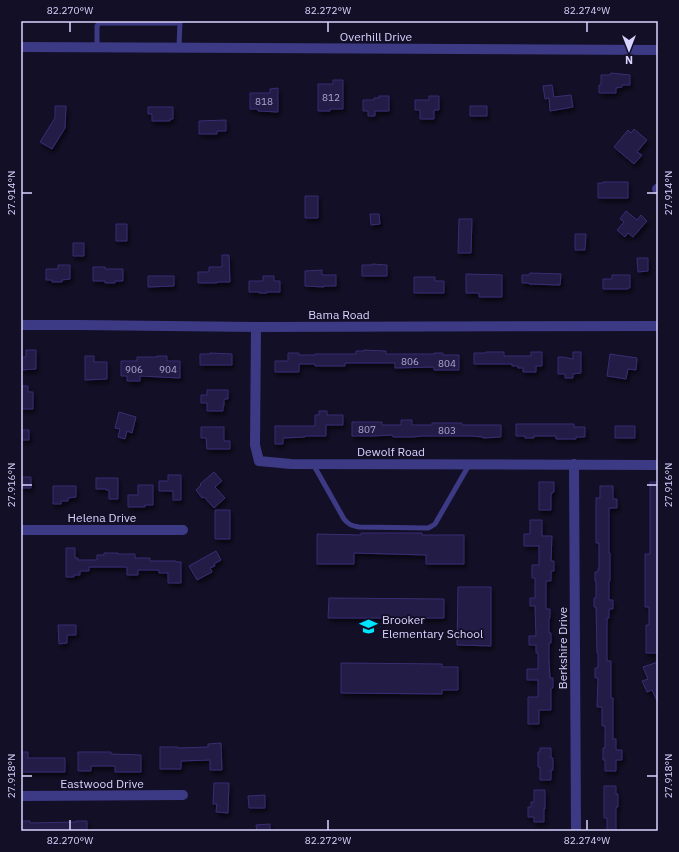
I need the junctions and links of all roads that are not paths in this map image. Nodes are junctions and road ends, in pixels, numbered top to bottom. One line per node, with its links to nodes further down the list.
1 (180, 22): 3 (lane); 4 (lane)
2 (21, 47): 3 (street, Overhill Drive)
3 (97, 47): 4 (street, Overhill Drive)
4 (180, 47): 5 (street, Overhill Drive)
5 (658, 50)
6 (21, 325): 8 (street, Bama Road)
7 (658, 326): 8 (street, Bama Road)
8 (256, 327): 9 (street, Dewolf Road)
9 (312, 464): 10 (street, Dewolf Road); 10 (lane)
10 (470, 464): 11 (street, Dewolf Road)
11 (574, 464): 12 (street, Dewolf Road); 17 (street, Berkshire Drive)
12 (658, 465)
13 (21, 530): 14 (street, Helena Drive)
14 (183, 530)
15 (183, 795): 16 (street, Eastwood Drive)
16 (21, 796)
17 (576, 831)

